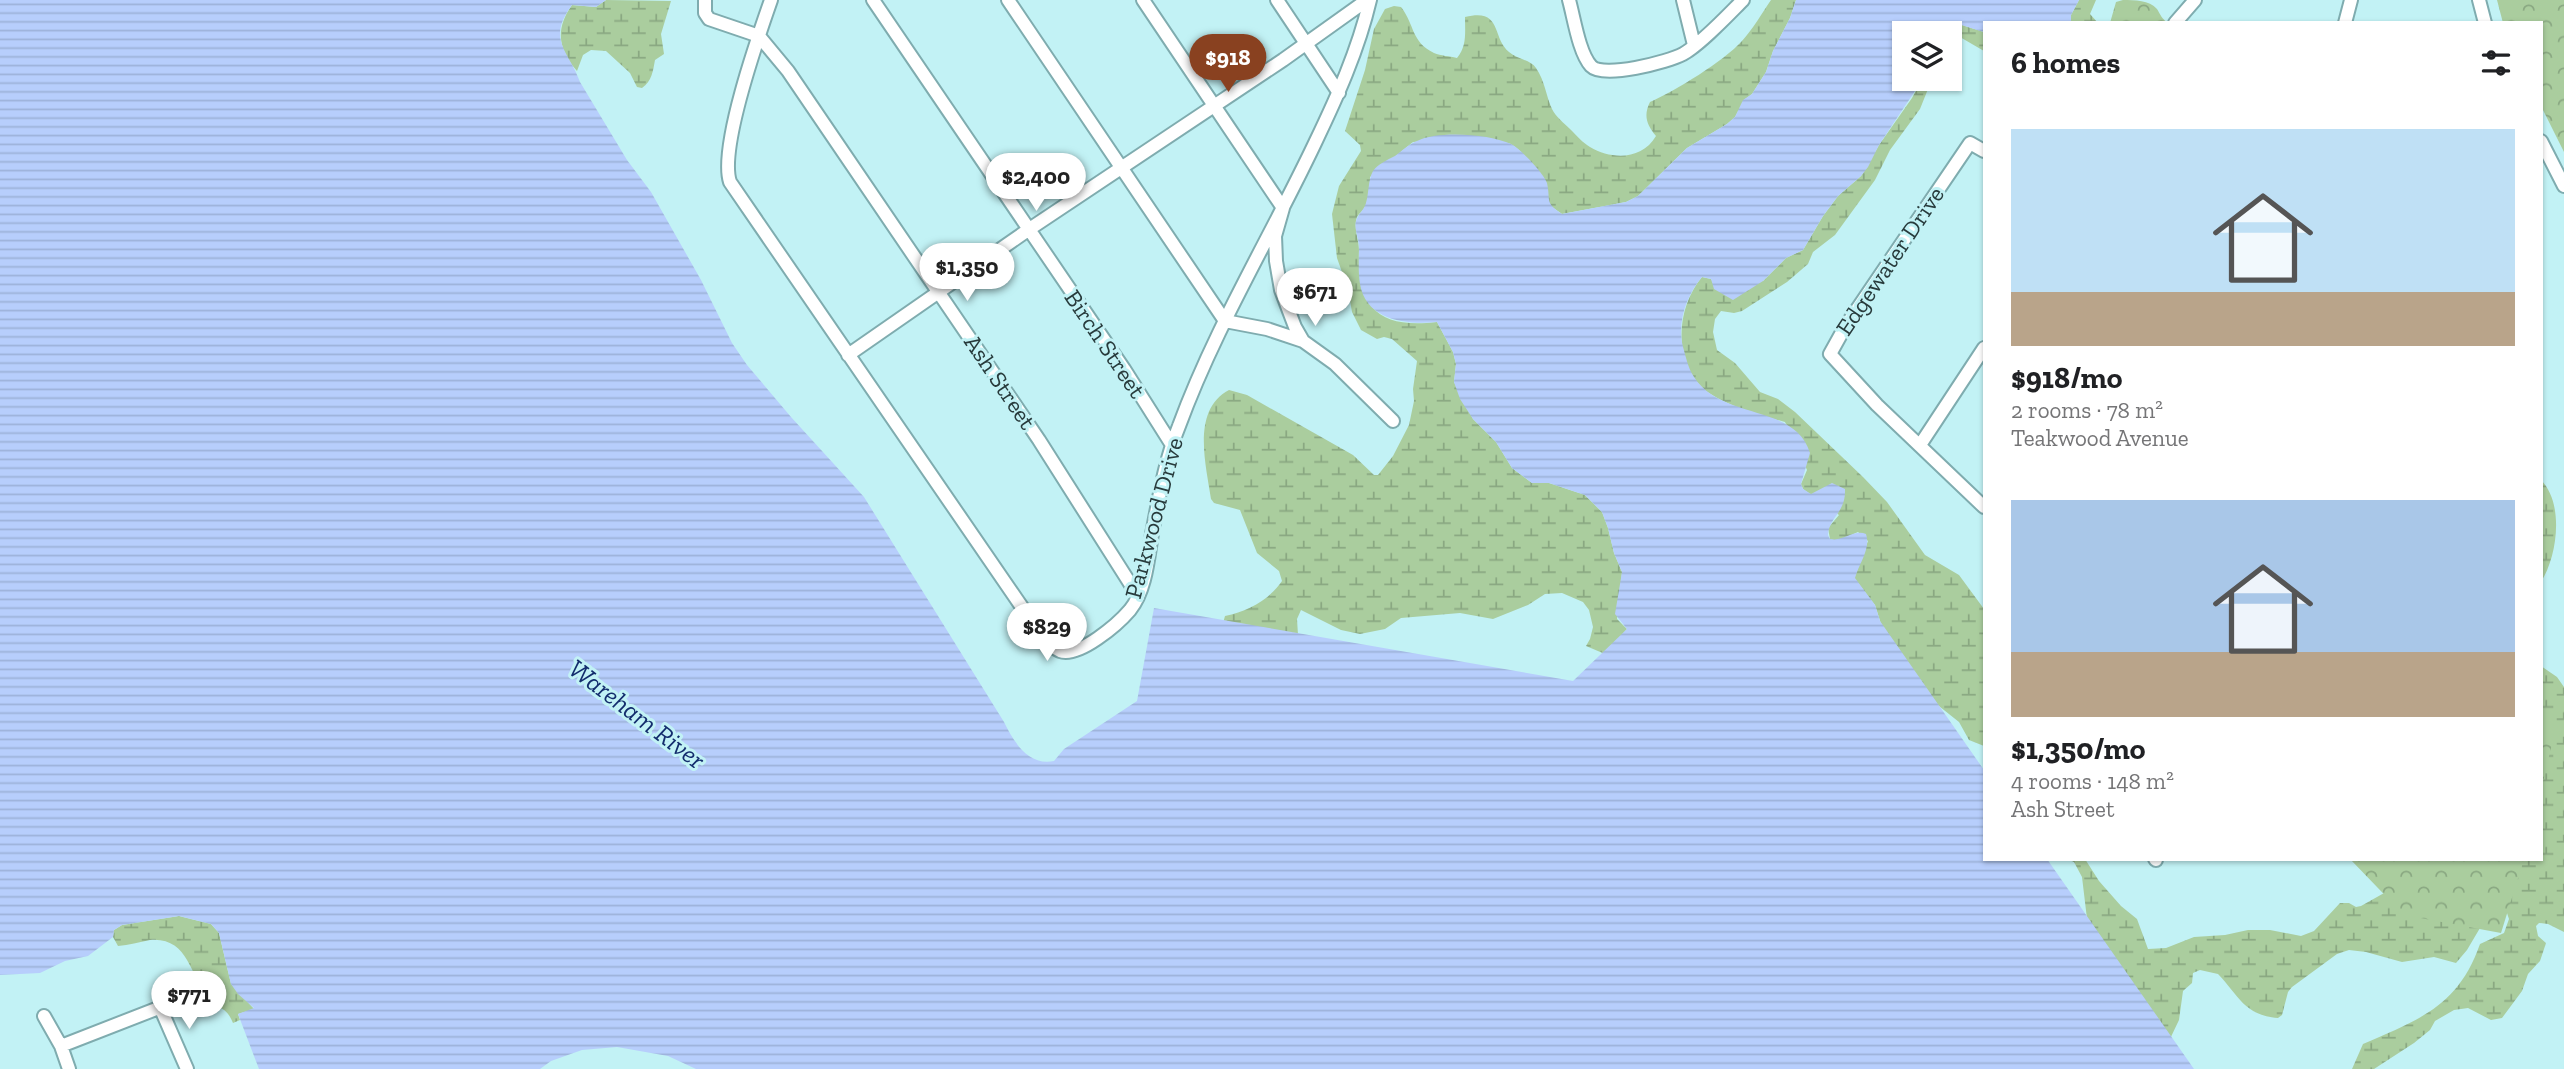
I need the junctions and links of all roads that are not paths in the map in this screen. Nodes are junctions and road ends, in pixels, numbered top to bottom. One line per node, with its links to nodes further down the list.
1 (705, 0): 17 (street)
2 (771, 0): 17 (street, Parkwood Drive)
3 (873, 0): 27 (street, Birch Street)
4 (1008, 0): 24 (street)
5 (1143, 0): 21 (street)
6 (1277, 0): 18 (street)
7 (1368, 0): 18 (street); 20 (street, Parkwood Drive)
8 (1569, 0): 19 (street)
9 (1684, 0): 19 (street)
10 (1743, 0): 19 (street)
11 (2195, 0): 14 (street)
12 (2351, 0): 15 (street)
13 (2479, 0): 16 (street)
14 (2177, 21)
15 (2346, 21)
16 (2484, 21)
17 (759, 36): 28 (street, Ash Street); 32 (street, Parkwood Drive)
18 (1306, 44): 20 (street); 21 (street)
19 (1694, 45)
20 (1339, 93): 26 (street, Parkwood Drive)
21 (1215, 106): 24 (street); 26 (street)
22 (2543, 145): 25 (street)
23 (1983, 150): 35 (street, Edgewater Drive)
24 (1121, 167): 27 (street); 29 (street)
25 (2564, 186)
26 (1283, 208): 29 (street, Parkwood Drive); 30 (street)
27 (1028, 230): 28 (street); 34 (street, Birch Street)
28 (940, 293): 32 (street); 37 (street, Ash Street)
29 (1225, 321): 30 (street); 34 (street, Parkwood Drive)
30 (1303, 341): 33 (street)
31 (1983, 350): 35 (street)
32 (848, 355): 37 (street, Parkwood Drive)
33 (1393, 421)
34 (1172, 445): 37 (street, Parkwood Drive)
35 (1920, 445): 36 (street, Edgewater Drive)
36 (1983, 506)
37 (1138, 596)
38 (192, 995): 39 (street)
39 (160, 1007): 41 (street); 43 (street)
40 (44, 1016): 41 (street)
41 (61, 1046): 42 (street)
42 (69, 1069)
43 (187, 1069)

